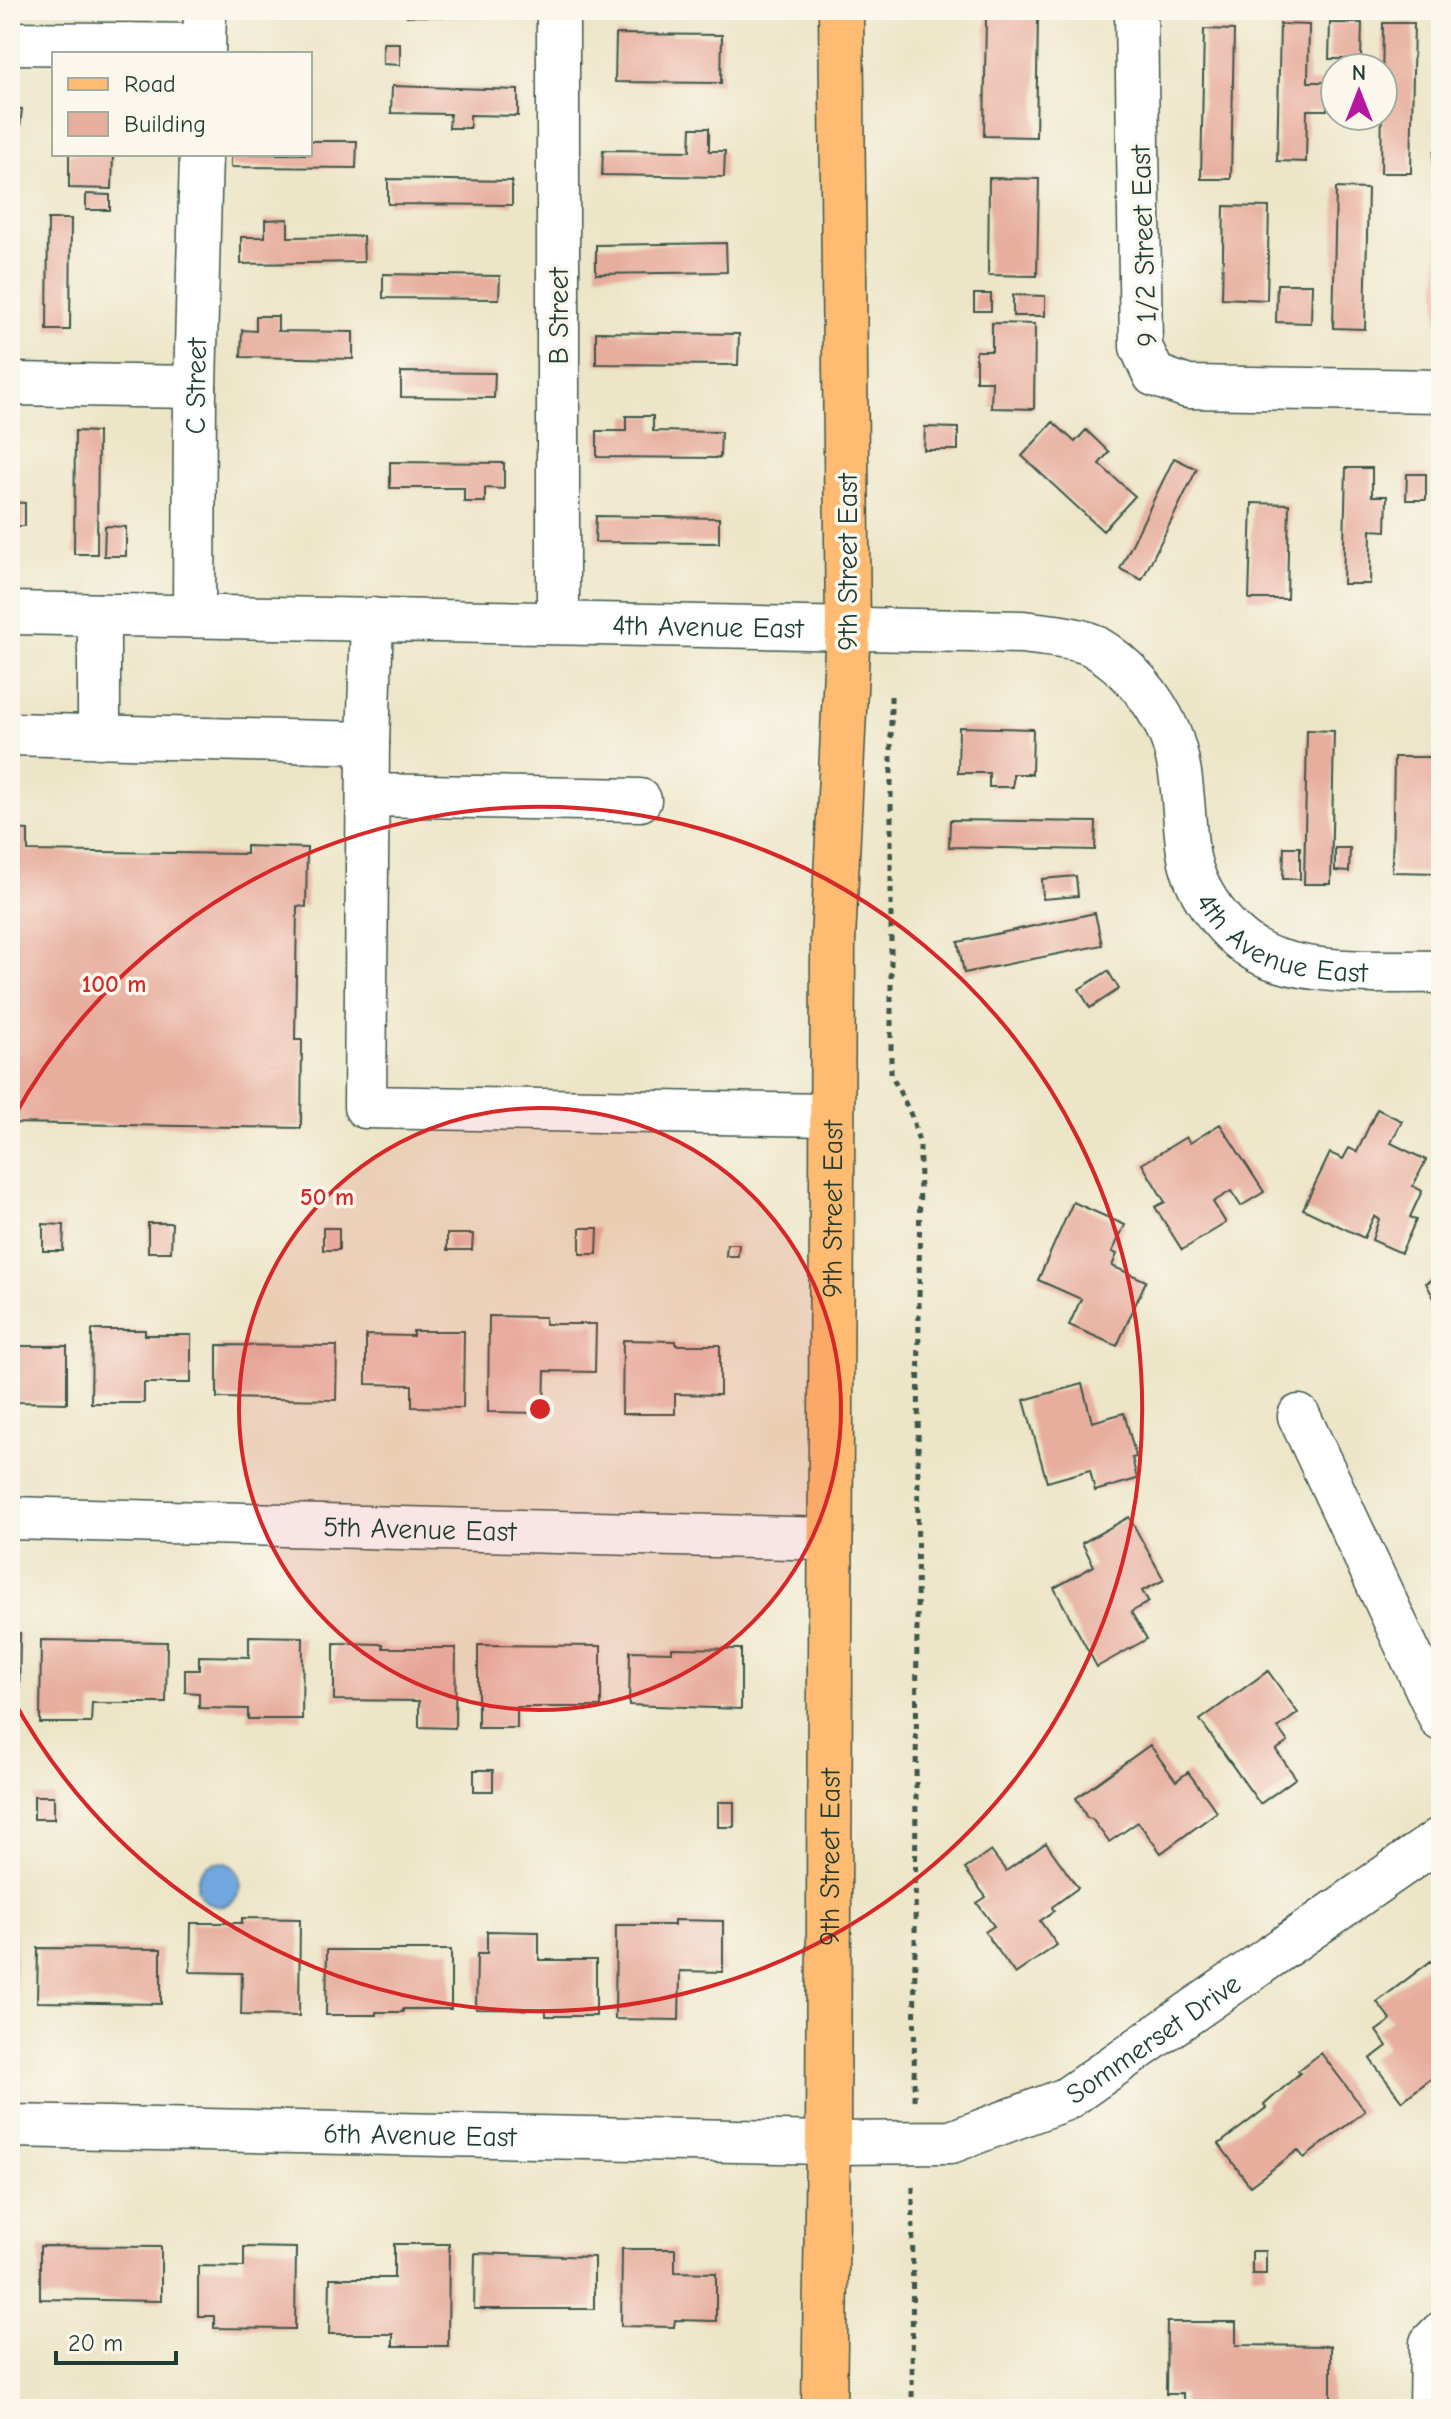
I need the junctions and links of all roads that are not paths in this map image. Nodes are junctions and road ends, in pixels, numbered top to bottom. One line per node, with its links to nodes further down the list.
1 (558, 10): 14 (street, B Street)
2 (841, 10): 15 (main road, 9th Street East)
3 (1136, 10): 9 (street, 9 1/2 Street East)
4 (204, 36): 5 (street)
5 (10, 43)
6 (201, 156): 8 (street, C Street)
7 (10, 384): 8 (street)
8 (195, 387): 12 (street, C Street)
9 (1441, 391)
10 (10, 613): 11 (street, 4th Avenue East)
11 (99, 615): 12 (street, 4th Avenue East); 17 (street)
12 (194, 616): 13 (street, 4th Avenue East)
13 (372, 619): 14 (street, 4th Avenue East); 18 (street)
14 (558, 621): 15 (street, 4th Avenue East)
15 (848, 628): 21 (street, 4th Avenue East); 22 (main road, 9th Street East)
16 (10, 734): 17 (street)
17 (99, 737): 18 (street)
18 (368, 743): 19 (street)
19 (368, 795): 20 (street); 22 (street)
20 (640, 800)
21 (1441, 972)
22 (832, 1115): 25 (main road, 9th Street East)
23 (1299, 1416): 26 (street)
24 (10, 1518): 25 (street, 5th Avenue East)
25 (829, 1539): 29 (main road, 9th Street East)
26 (1441, 1720)
27 (1441, 1838): 29 (street, Sommerset Drive)
28 (10, 2126): 29 (street, 6th Avenue East)
29 (828, 2143): 31 (main road, 9th Street East)
30 (1441, 2333): 32 (street)
31 (824, 2409)
32 (1430, 2409)

